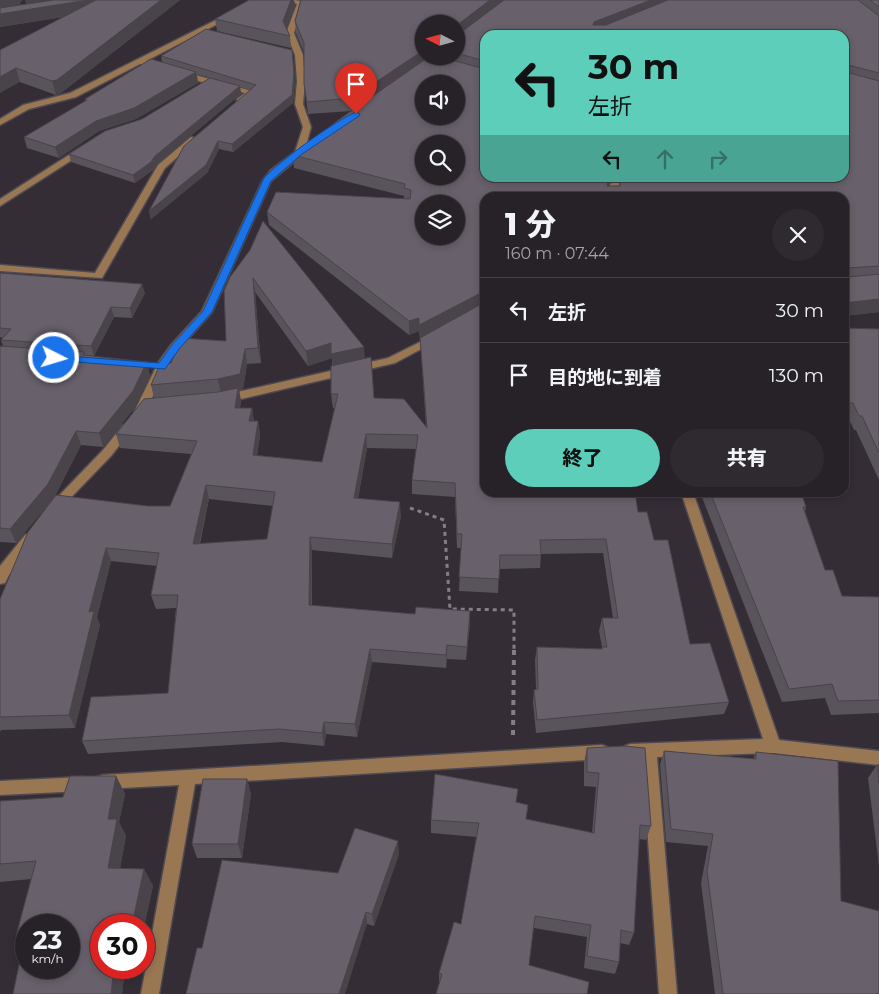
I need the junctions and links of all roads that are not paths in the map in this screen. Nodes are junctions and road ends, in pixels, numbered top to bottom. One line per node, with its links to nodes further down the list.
1 (261, 0): 3 (street)
2 (288, 0): 6 (street)
3 (200, 31): 4 (street); 7 (street)
4 (209, 33)
5 (290, 53): 6 (street)
6 (299, 55): 15 (street)
7 (140, 62): 8 (street); 11 (street)
8 (208, 82): 9 (street); 10 (street)
9 (200, 87)
10 (236, 105)
11 (0, 123)
12 (199, 136): 19 (street)
13 (312, 144): 15 (street)
14 (88, 146): 18 (street)
15 (299, 152): 23 (street)
16 (621, 182): 17 (street)
17 (612, 192)
18 (0, 204)
19 (0, 268)
20 (450, 329): 21 (street)
21 (212, 401)
22 (689, 497): 24 (street)
23 (0, 579)
24 (772, 746): 25 (street); 26 (street)
25 (648, 750): 27 (street); 30 (street)
26 (879, 758)
27 (188, 777): 28 (street); 29 (street)
28 (0, 788)
29 (150, 994)
30 (668, 994)

